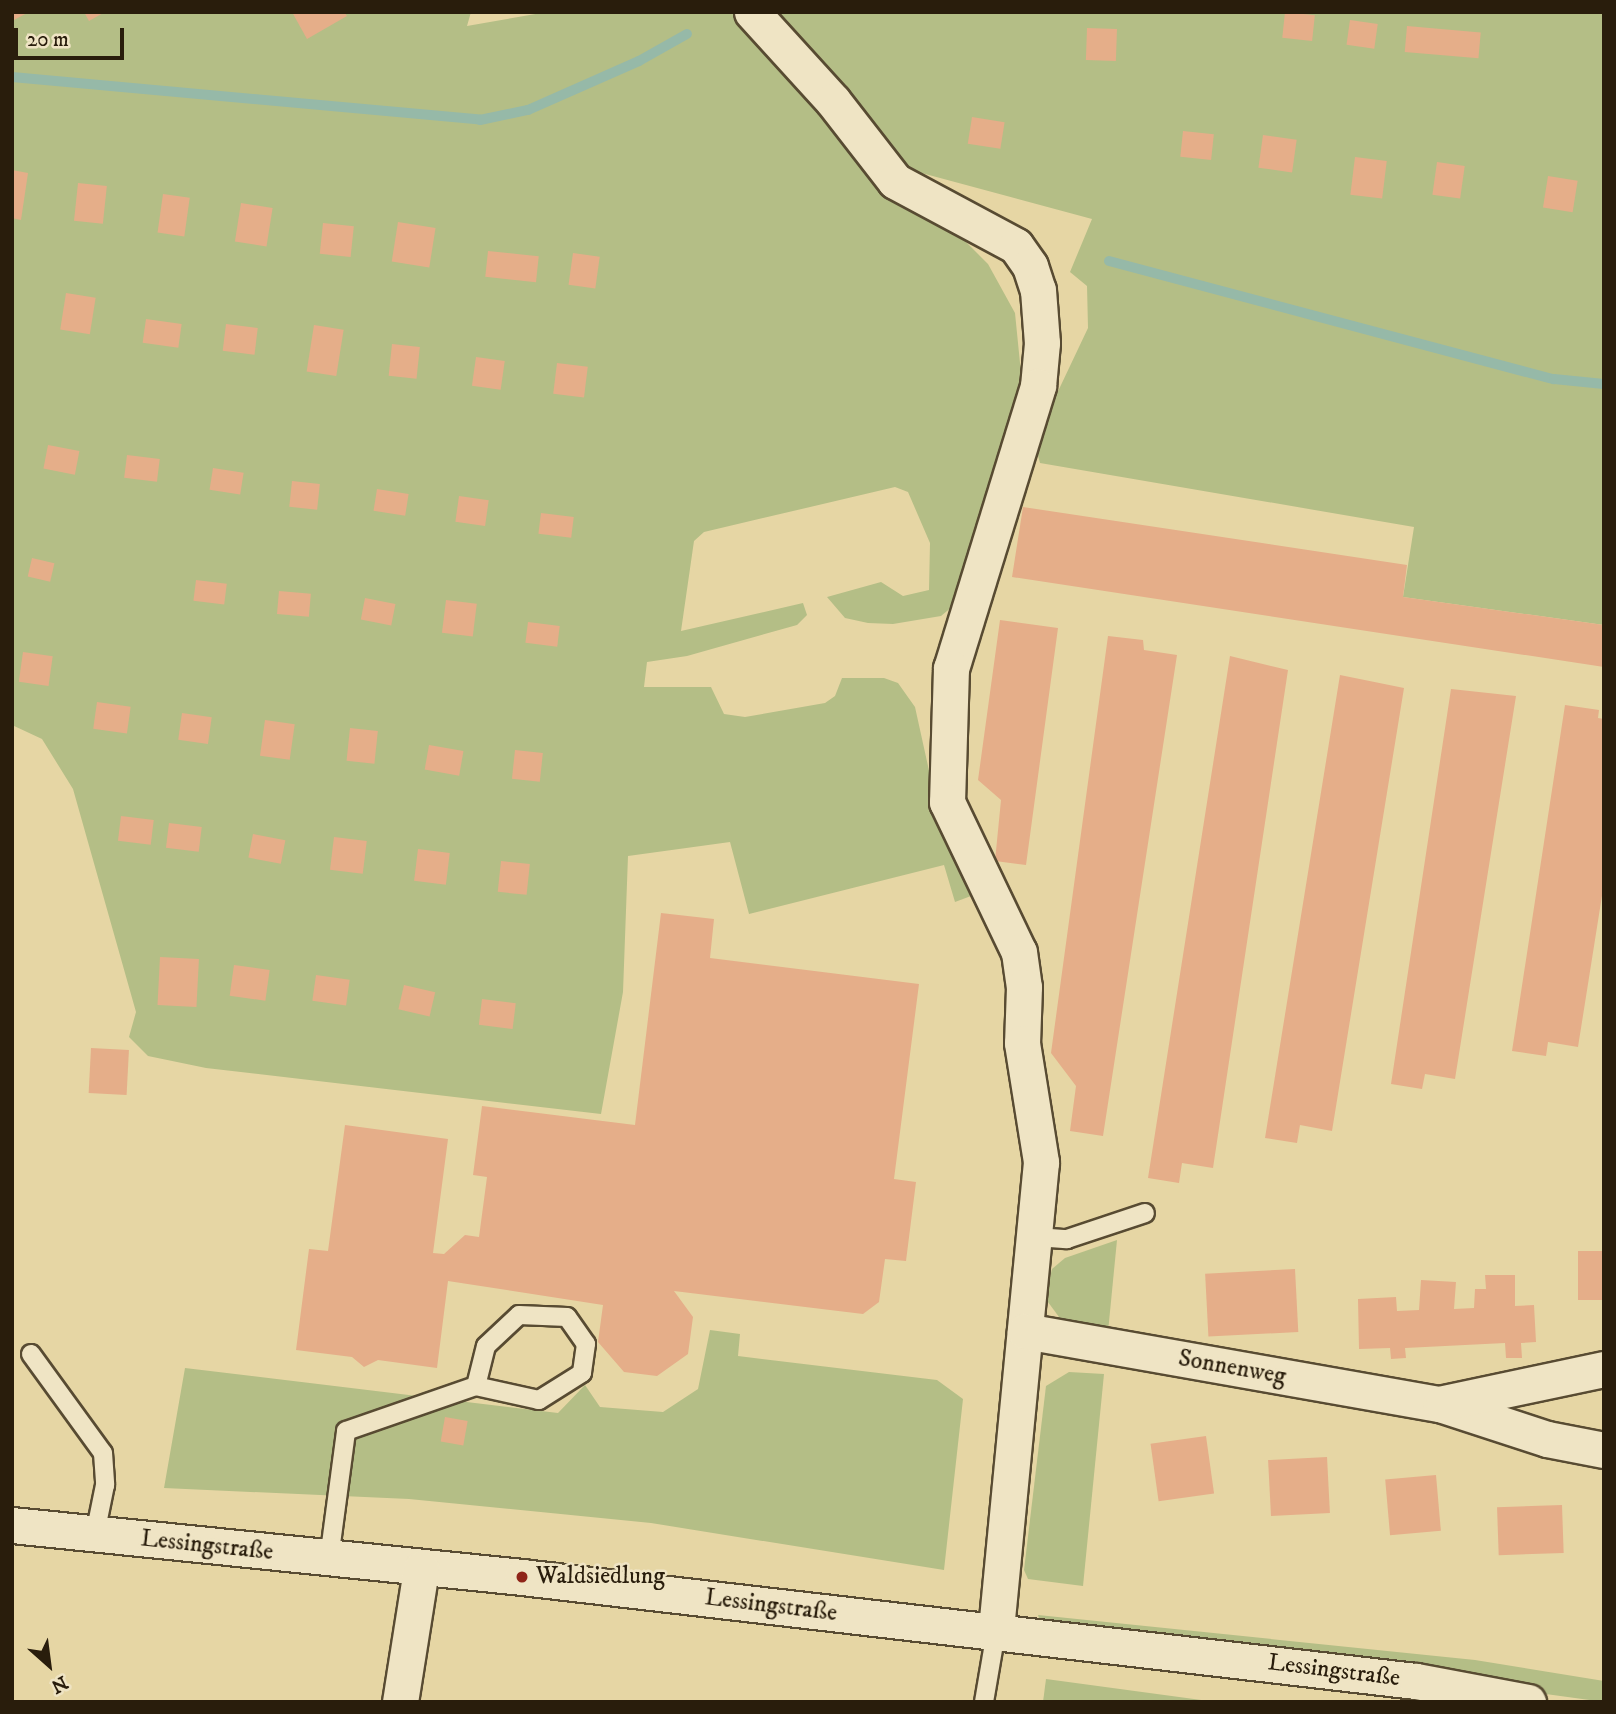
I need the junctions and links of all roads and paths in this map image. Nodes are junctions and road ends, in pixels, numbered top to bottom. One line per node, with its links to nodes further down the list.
1 (752, 12): 3 (street)
2 (1145, 1213): 3 (lane)
3 (1037, 1237): 4 (street)
4 (1025, 1331): 8 (street, Sonnenweg); 14 (street)
5 (31, 1354): 11 (lane)
6 (1604, 1369): 8 (street, Sonnenweg)
7 (476, 1386): 7 (lane); 12 (lane)
8 (1440, 1404): 9 (street, Sonnenweg)
9 (1604, 1450)
10 (12, 1525): 11 (street, Lessingstraße)
11 (94, 1534): 12 (street, Lessingstraße)
12 (329, 1559): 13 (street, Lessingstraße)
13 (421, 1569): 14 (street, Lessingstraße); 15 (street)
14 (996, 1632): 16 (lane); 17 (street, Lessingstraße)
15 (400, 1702)
16 (984, 1702)
17 (1528, 1702)

